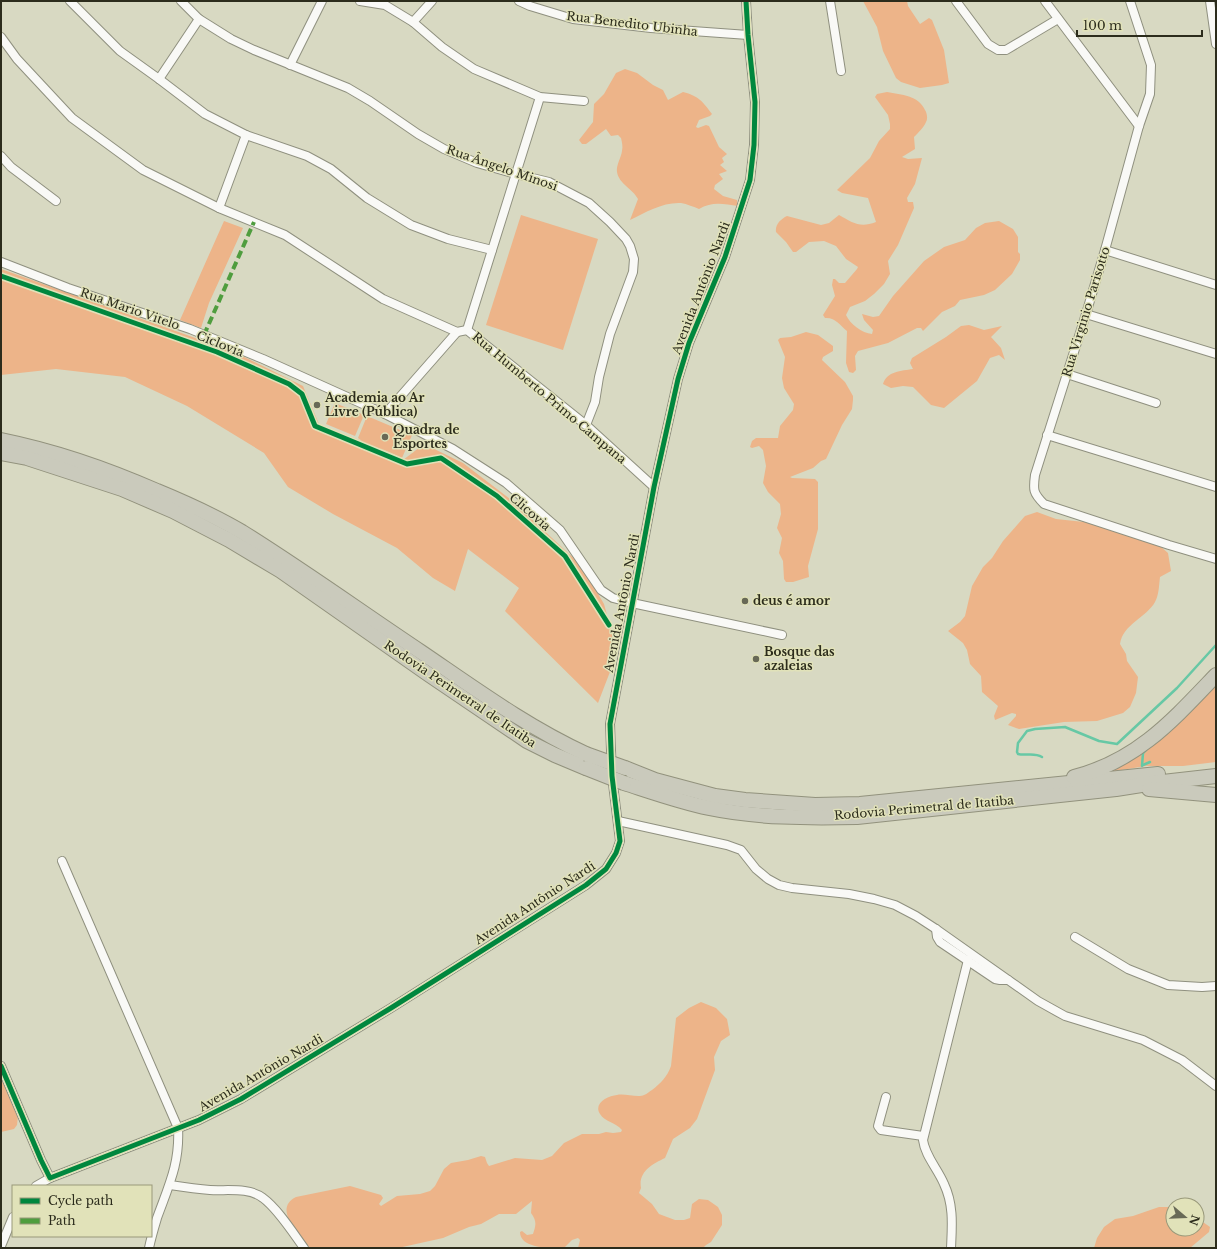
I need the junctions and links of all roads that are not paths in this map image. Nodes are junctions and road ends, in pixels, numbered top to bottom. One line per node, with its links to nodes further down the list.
1 (70, 1): 21 (street)
2 (181, 1): 14 (street, Rua Ângelo Minosi)
3 (322, 1): 19 (street)
4 (360, 1): 15 (street)
5 (432, 1): 15 (street)
6 (518, 1): 16 (street, Rua Benedito Ubinha)
7 (746, 1): 16 (street, Avenida Antônio Nardi)
8 (830, 1): 20 (street)
9 (956, 1): 13 (street)
10 (1045, 1): 13 (street)
11 (1130, 1): 24 (street, Rua Virginio Parisotto)
12 (1210, 1): 18 (street)
13 (1058, 19): 24 (street)
14 (199, 20): 19 (street, Rua Ângelo Minosi); 21 (street)
15 (413, 22): 22 (street)
16 (748, 35): 45 (street, Avenida Antônio Nardi)
17 (1, 37): 29 (street, Rua Humberto Primo Campana)
18 (1216, 44)
19 (290, 65): 27 (street, Rua Ângelo Minosi)
20 (841, 71)
21 (159, 79): 25 (street)
22 (540, 98): 23 (street); 27 (street)
23 (584, 101)
24 (1139, 126): 31 (street, Rua Virginio Parisotto)
25 (246, 135): 29 (street); 30 (street)
26 (1, 156): 28 (street)
27 (516, 174): 30 (street); 41 (street, Rua Ângelo Minosi)
28 (56, 201)
29 (220, 208): 36 (street, Rua Humberto Primo Campana)
30 (492, 250): 35 (street)
31 (1105, 250): 33 (street); 34 (street, Rua Virginio Parisotto)
32 (1, 262): 40 (street, Rua Mario Vitelo)
33 (1216, 285)
34 (1086, 314): 37 (street); 38 (street, Rua Virginio Parisotto)
35 (467, 330): 36 (street, Rua Humberto Primo Campana); 41 (street, Rua Humberto Primo Campana)
36 (457, 332): 40 (street)
37 (1216, 354)
38 (1067, 374): 39 (street); 42 (street, Rua Virginio Parisotto)
39 (1156, 403)
40 (385, 414): 48 (street, Rua Mario Vitelo)
41 (586, 425): 45 (street, Rua Humberto Primo Campana)
42 (1047, 436): 46 (street); 47 (street, Rua Virginio Parisotto)
43 (1, 440): 51 (highway, Rodovia Perimetral de Itatiba)
44 (1, 453): 51 (highway, Rodovia Perimetral de Itatiba)
45 (654, 487): 48 (street, Avenida Antônio Nardi)
46 (1216, 487)
47 (1216, 559)
48 (632, 603): 49 (street, Rua Mario Vitelo); 57 (street, Avenida Antônio Nardi)
49 (782, 635)
50 (1216, 674): 54 (highway)
51 (586, 761): 54 (highway, Rodovia Perimetral de Itatiba, bridge); 55 (highway, Rodovia Perimetral de Itatiba, bridge)
52 (1216, 768): 54 (highway, Rodovia Perimetral de Itatiba)
53 (1216, 776): 55 (highway, Rodovia Perimetral de Itatiba)
54 (1051, 784)
55 (1133, 787): 56 (highway)
56 (1216, 795)
57 (618, 821): 59 (street); 67 (street, Avenida Antônio Nardi)
58 (62, 862): 67 (street)
59 (936, 929): 61 (street); 62 (street)
60 (1075, 937): 63 (street)
61 (968, 960): 62 (street); 68 (street)
62 (1008, 980): 65 (street)
63 (1216, 986)
64 (1, 1066): 69 (street)
65 (1216, 1086)
66 (886, 1097): 68 (street)
67 (178, 1128): 69 (street, Avenida Antônio Nardi); 71 (street)
68 (923, 1136): 76 (street)
69 (50, 1178): 70 (street, Avenida Antônio Nardi)
70 (38, 1185)
71 (170, 1185): 74 (street); 75 (street)
72 (12, 1219): 73 (street)
73 (1, 1246)
74 (149, 1248)
75 (304, 1248)
76 (951, 1248)

